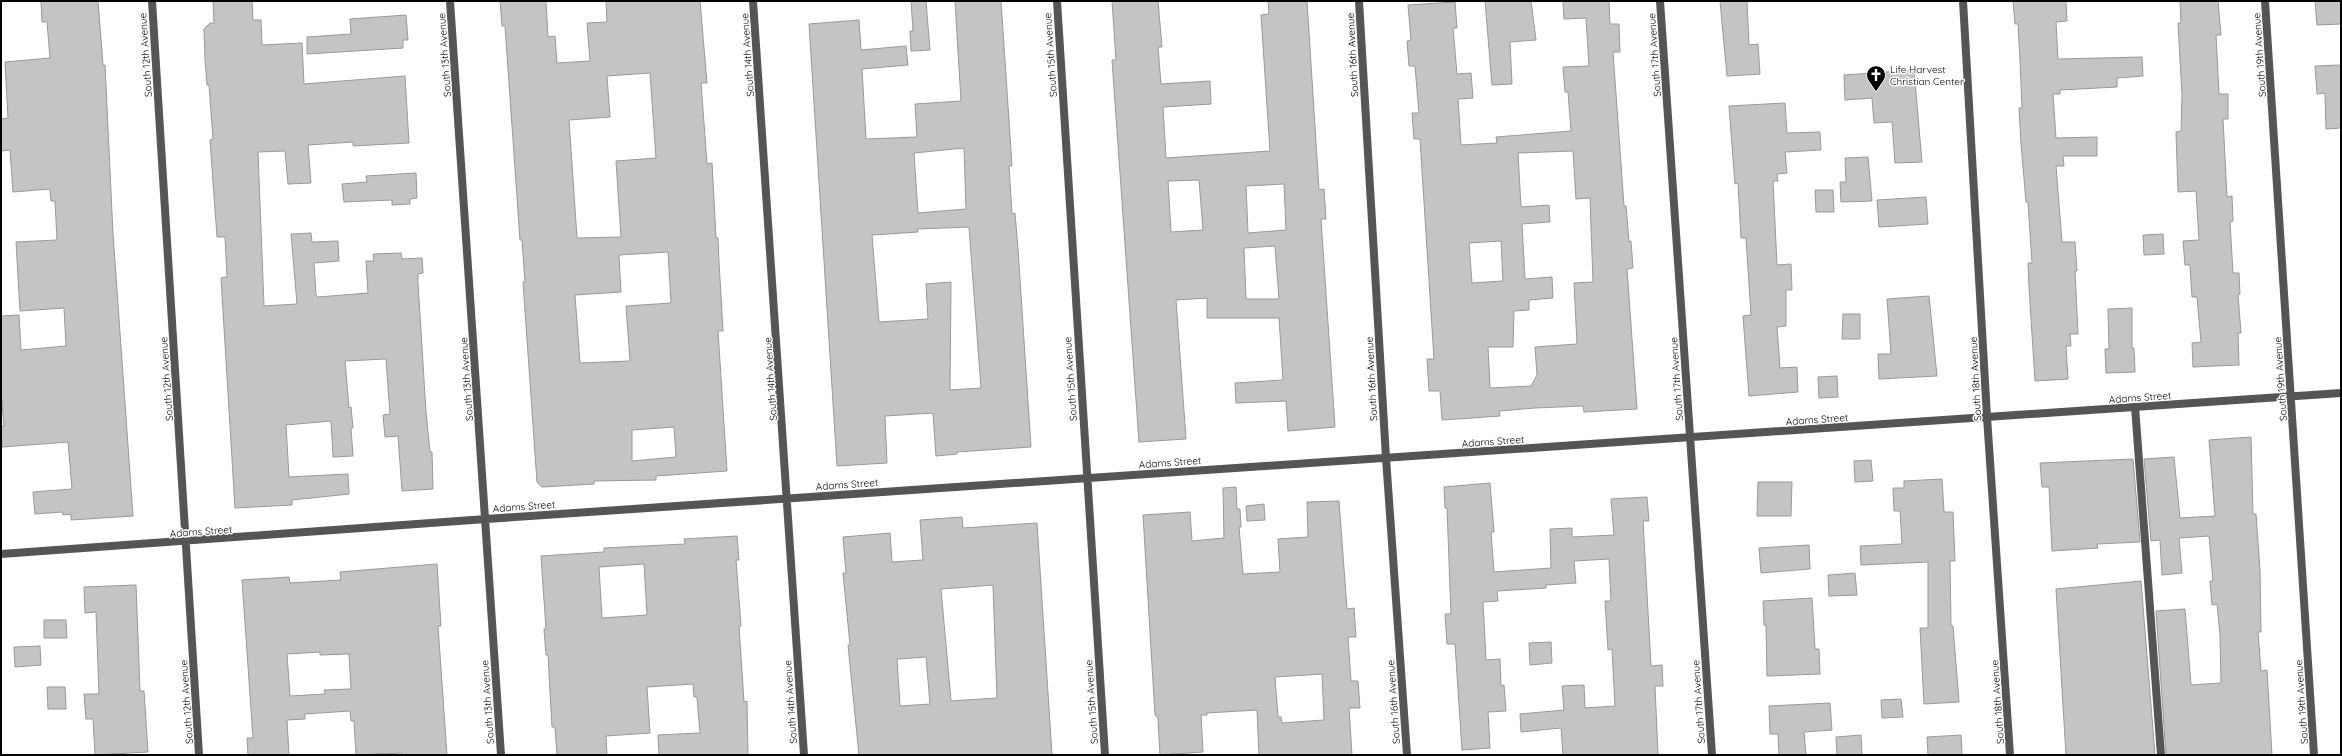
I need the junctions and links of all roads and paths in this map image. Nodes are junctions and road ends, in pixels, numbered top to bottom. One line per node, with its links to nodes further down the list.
1 (152, 1): 18 (street, South 12th Avenue)
2 (450, 1): 17 (street, South 13th Avenue)
3 (754, 1): 16 (street, South 14th Avenue)
4 (1057, 1): 15 (street, South 15th Avenue)
5 (1359, 1): 14 (street, South 16th Avenue)
6 (1660, 1): 13 (street, South 17th Avenue)
7 (1963, 1): 12 (street, South 18th Avenue)
8 (2265, 1): 10 (street, South 19th Avenue)
9 (2341, 393): 10 (street, Adams Street)
10 (2291, 397): 11 (street, Adams Street); 28 (street, South 19th Avenue)
11 (2135, 407): 12 (street, Adams Street); 27 (street)
12 (1987, 417): 13 (street, Adams Street); 26 (street, South 18th Avenue)
13 (1690, 437): 14 (street, Adams Street); 25 (street, South 17th Avenue)
14 (1386, 458): 15 (street, Adams Street); 24 (street, South 16th Avenue)
15 (1086, 478): 16 (street, Adams Street); 23 (street, South 15th Avenue)
16 (788, 498): 17 (street, Adams Street); 22 (street, South 14th Avenue)
17 (486, 519): 18 (street, Adams Street); 21 (street, South 13th Avenue)
18 (186, 542): 19 (street, Adams Street); 20 (street, South 12th Avenue)
19 (1, 554)
20 (199, 755)
21 (501, 755)
22 (804, 755)
23 (1105, 755)
24 (1407, 755)
25 (1712, 755)
26 (2010, 755)
27 (2160, 755)
28 (2314, 755)

